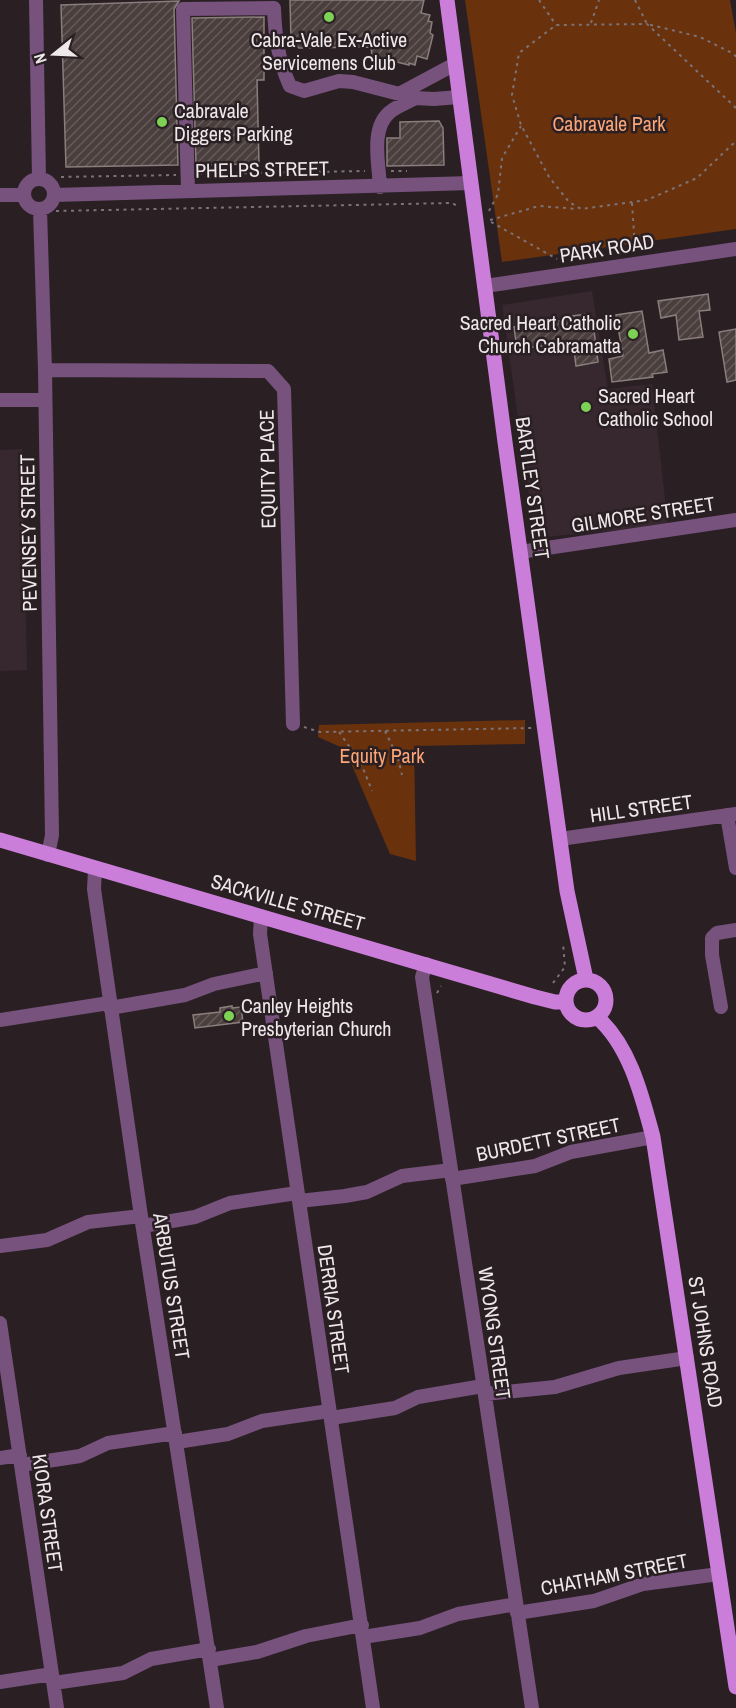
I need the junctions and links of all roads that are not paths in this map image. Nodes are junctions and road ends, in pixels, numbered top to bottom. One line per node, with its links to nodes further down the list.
1 (36, 0): 7 (street)
2 (447, 0): 3 (main road, BARTLEY STREET)
3 (455, 64): 4 (street); 5 (main road, BARTLEY STREET)
4 (401, 93): 6 (street); 10 (street)
5 (459, 97): 6 (street); 8 (main road, BARTLEY STREET)
6 (415, 98): 9 (street)
7 (39, 179): 12 (street); 13 (street)
8 (471, 183): 9 (street, PHELPS STREET); 16 (main road, BARTLEY STREET)
9 (380, 187): 10 (street, PHELPS STREET)
10 (188, 190): 13 (street, PHELPS STREET)
11 (0, 195): 12 (street)
12 (23, 195): 14 (street)
13 (54, 195): 14 (street)
14 (40, 210): 17 (street, PEVENSEY STREET)
15 (736, 249): 16 (street, PARK ROAD)
16 (484, 286): 21 (main road, BARTLEY STREET)
17 (45, 370): 19 (street, PEVENSEY STREET); 22 (street, EQUITY PLACE)
18 (0, 400): 19 (street)
19 (45, 400): 26 (street, PEVENSEY STREET)
20 (736, 520): 21 (street, GILMORE STREET)
21 (520, 552): 24 (main road, BARTLEY STREET)
22 (293, 724)
23 (731, 815): 24 (street, HILL STREET); 27 (street, HILL STREET)
24 (560, 839): 33 (main road, BARTLEY STREET)
25 (0, 840): 26 (main road, SACKVILLE STREET)
26 (48, 855): 28 (main road, SACKVILLE STREET)
27 (736, 868)
28 (95, 869): 29 (main road, SACKVILLE STREET); 35 (street, ARBUTUS STREET)
29 (261, 916): 31 (main road, SACKVILLE STREET); 32 (street, DERRIA STREET)
30 (736, 930): 36 (street)
31 (426, 964): 34 (main road, SACKVILLE STREET); 40 (street, WYONG STREET)
32 (266, 974): 35 (street); 41 (street, DERRIA STREET)
33 (586, 979): 34 (main road); 37 (main road)
34 (566, 1002): 37 (main road)
35 (110, 1006): 38 (street); 42 (street, ARBUTUS STREET)
36 (720, 1007)
37 (597, 1017): 39 (main road, ST JOHNS ROAD)
38 (0, 1020)
39 (652, 1137): 40 (street, BURDETT STREET); 45 (main road, ST JOHNS ROAD)
40 (452, 1174): 41 (street, BURDETT STREET); 46 (street, WYONG STREET)
41 (298, 1197): 42 (street, BURDETT STREET); 47 (street, DERRIA STREET)
42 (142, 1221): 43 (street, BURDETT STREET); 48 (street, ARBUTUS STREET)
43 (0, 1246)
44 (0, 1323): 50 (street, KIORA STREET)
45 (687, 1358): 46 (street); 51 (main road, ST JOHNS ROAD)
46 (484, 1390): 47 (street); 52 (street, WYONG STREET)
47 (330, 1415): 48 (street); 53 (street, DERRIA STREET)
48 (176, 1438): 50 (street); 54 (street, ARBUTUS STREET)
49 (0, 1458): 50 (street)
50 (21, 1460): 55 (street, KIORA STREET)
51 (719, 1574): 52 (street, CHATHAM STREET); 57 (main road, ST JOHNS ROAD)
52 (516, 1608): 53 (street, CHATHAM STREET); 61 (street, WYONG STREET)
53 (363, 1631): 54 (street, CHATHAM STREET); 60 (street, DERRIA STREET)
54 (209, 1654): 55 (street, CHATHAM STREET); 59 (street, ARBUTUS STREET)
55 (53, 1678): 56 (street, CHATHAM STREET); 58 (street, KIORA STREET)
56 (0, 1682)
57 (736, 1687)
58 (57, 1708)
59 (217, 1708)
60 (373, 1708)
61 (532, 1708)

